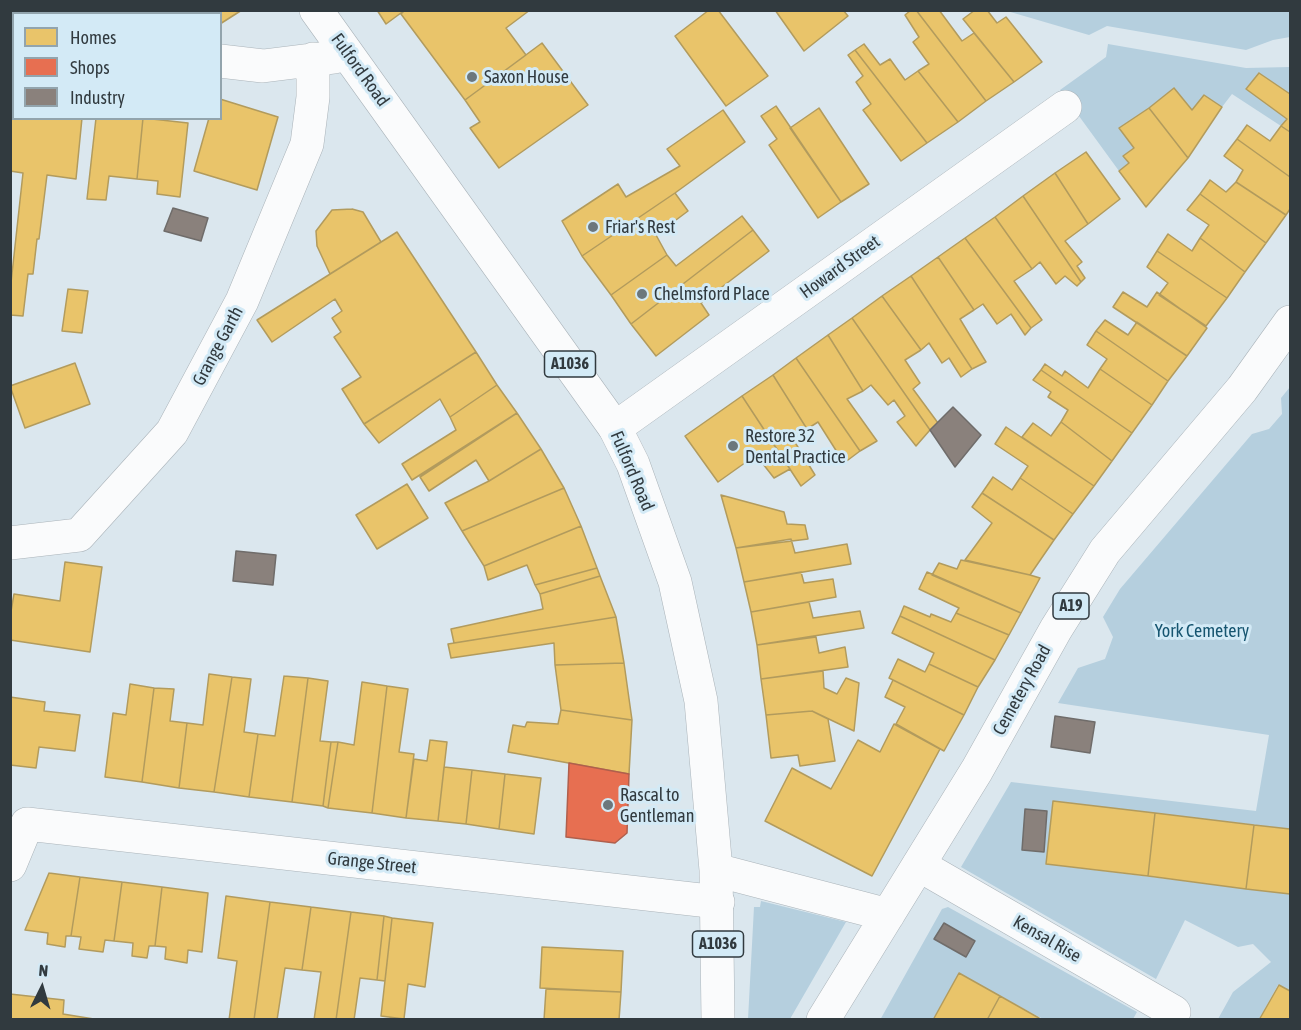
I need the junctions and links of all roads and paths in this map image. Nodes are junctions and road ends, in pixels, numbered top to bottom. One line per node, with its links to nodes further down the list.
1 (316, 10): 2 (street, Fulford Road / A1036)
2 (349, 56): 3 (street); 7 (street, Fulford Road / A1036)
3 (313, 59): 4 (street); 8 (street, Grange Garth)
4 (222, 61)
5 (1065, 107): 7 (street, Howard Street)
6 (1290, 322): 10 (street, Cemetery Road / A19)
7 (615, 428): 11 (street, Fulford Road / A1036)
8 (10, 543)
9 (10, 865): 12 (street, Grange Street)
10 (919, 865): 13 (street, Cemetery Road / A19); 14 (street, Kensal Rise)
11 (716, 870): 12 (street, Fulford Road / A1036); 13 (street)
12 (718, 902): 15 (street, Fulford Road / A1036)
13 (888, 915): 16 (street, Cemetery Road / A19)
14 (1174, 1012)
15 (718, 1020)
16 (823, 1020)

